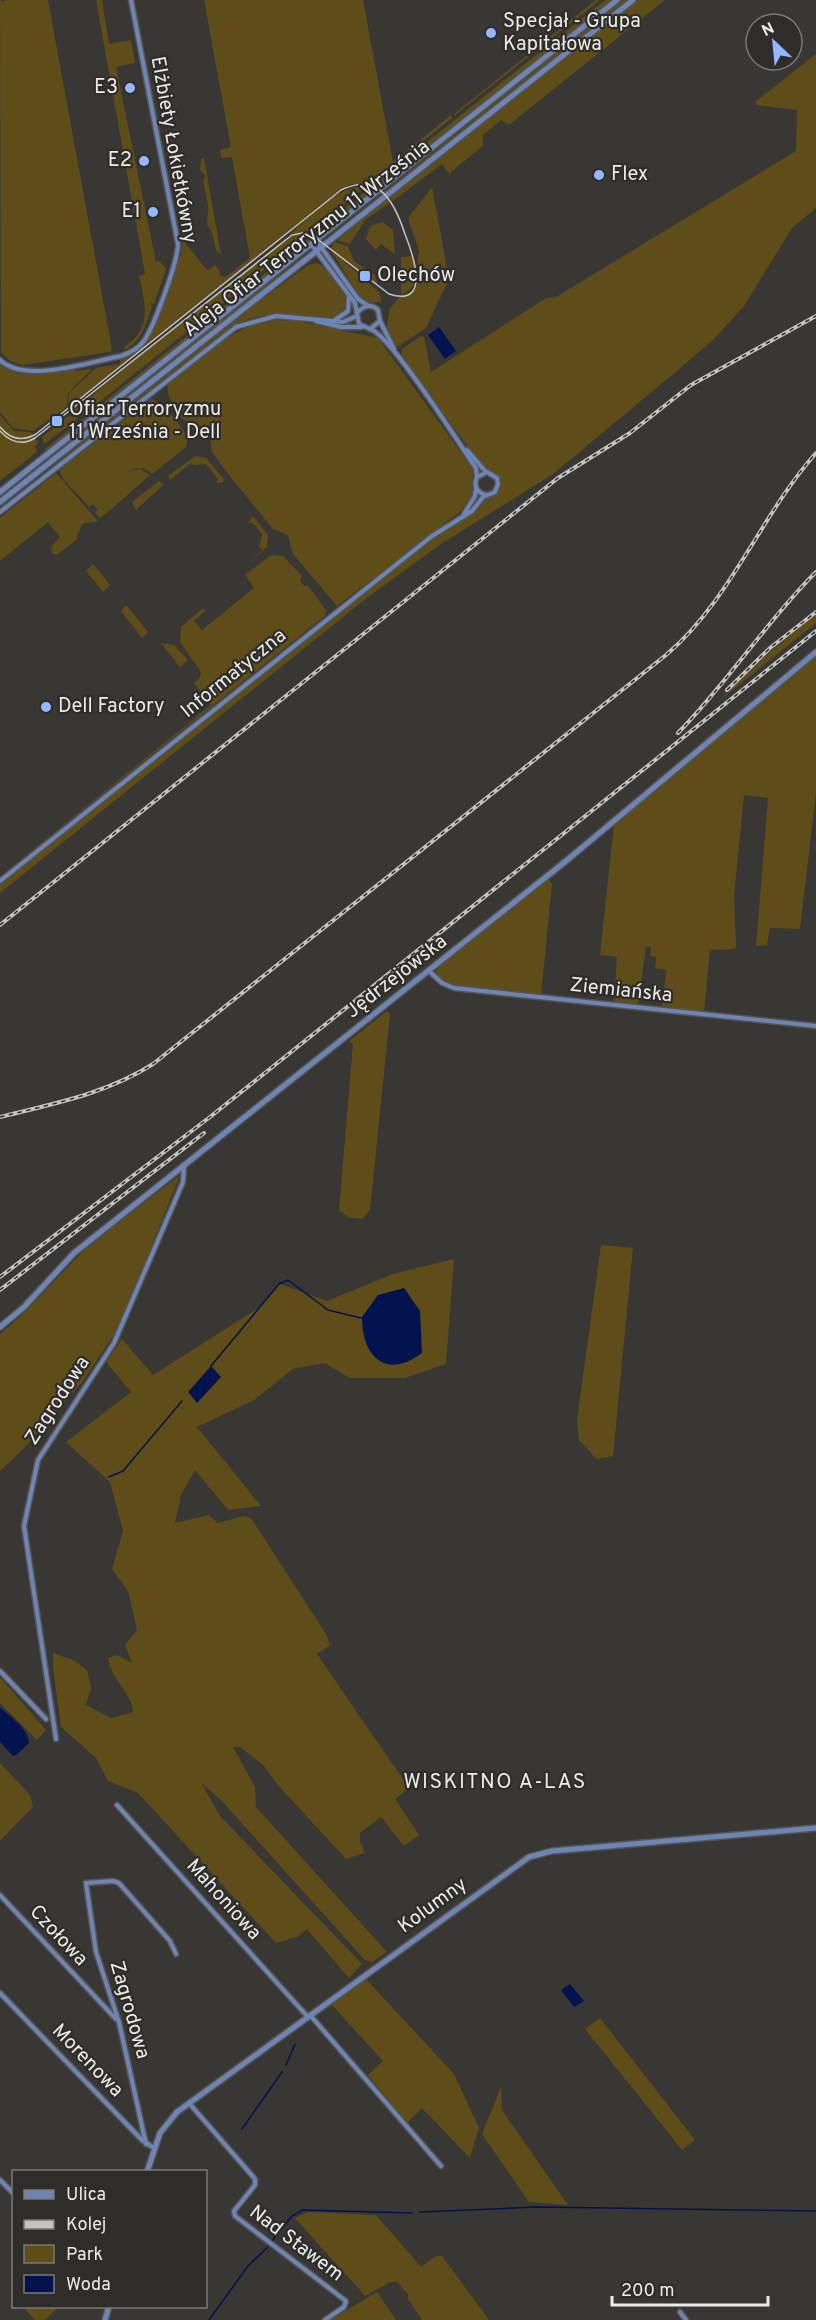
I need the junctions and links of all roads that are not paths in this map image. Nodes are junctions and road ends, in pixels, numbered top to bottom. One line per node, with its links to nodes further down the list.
1 (131, 0): 15 (street, Elżbiety Łokietkówny)
2 (617, 0): 4 (street, Aleja Ofiar Terroryzmu 11 Września)
3 (633, 0): 5 (street, Aleja Ofiar Terroryzmu 11 Września)
4 (314, 242): 5 (street); 20 (street, Aleja Ofiar Terroryzmu 11 Września)
5 (319, 249): 6 (street); 7 (street); 22 (street, Aleja Ofiar Terroryzmu 11 Września)
6 (349, 296): 8 (street); 10 (street)
7 (368, 306): 8 (street); 11 (street)
8 (358, 314): 10 (street); 12 (street)
9 (313, 320): 10 (street); 12 (street); 23 (street)
10 (332, 321)
11 (380, 321): 13 (street); 14 (street, Informatyczna)
12 (362, 327): 13 (street)
13 (370, 329): 14 (street, Informatyczna)
14 (397, 355): 16 (street, Informatyczna)
15 (0, 360)
16 (460, 442): 17 (street, Informatyczna); 18 (street, Informatyczna)
17 (486, 472): 18 (street); 21 (street, Informatyczna)
18 (477, 477): 19 (street, Informatyczna)
19 (477, 489): 21 (street); 24 (street, Informatyczna)
20 (0, 492)
21 (486, 495): 24 (street, Informatyczna)
22 (0, 501)
23 (0, 512)
24 (462, 517): 26 (street, Informatyczna)
25 (816, 652): 27 (street, Jędrzejowska)
26 (0, 881)
27 (429, 971): 28 (street, Ziemiańska); 29 (street, Jędrzejowska)
28 (816, 1026)
29 (183, 1165): 30 (street, Jędrzejowska); 33 (street, Zagrodowa)
30 (0, 1327)
31 (0, 1671): 32 (street)
32 (46, 1719)
33 (56, 1739)
34 (117, 1805): 39 (street, Mahoniowa)
35 (816, 1828): 39 (street, Kolumny)
36 (0, 1895): 40 (street, Czołowa)
37 (176, 1954): 40 (street, Zagrodowa)
38 (0, 1993): 42 (street, Morenowa)
39 (308, 2015): 41 (street, Kolumny); 44 (street, Mahoniowa)
40 (119, 2022): 42 (street, Zagrodowa)
41 (189, 2103): 43 (street, Kolumny); 49 (street, Nad Stawem)
42 (146, 2144): 43 (street, Morenowa)
43 (153, 2148): 45 (street, Kolumny)
44 (441, 2166)
45 (148, 2170)
46 (0, 2180): 47 (street)
47 (12, 2192)
48 (680, 2312): 50 (street)
49 (325, 2320)
50 (686, 2320)

